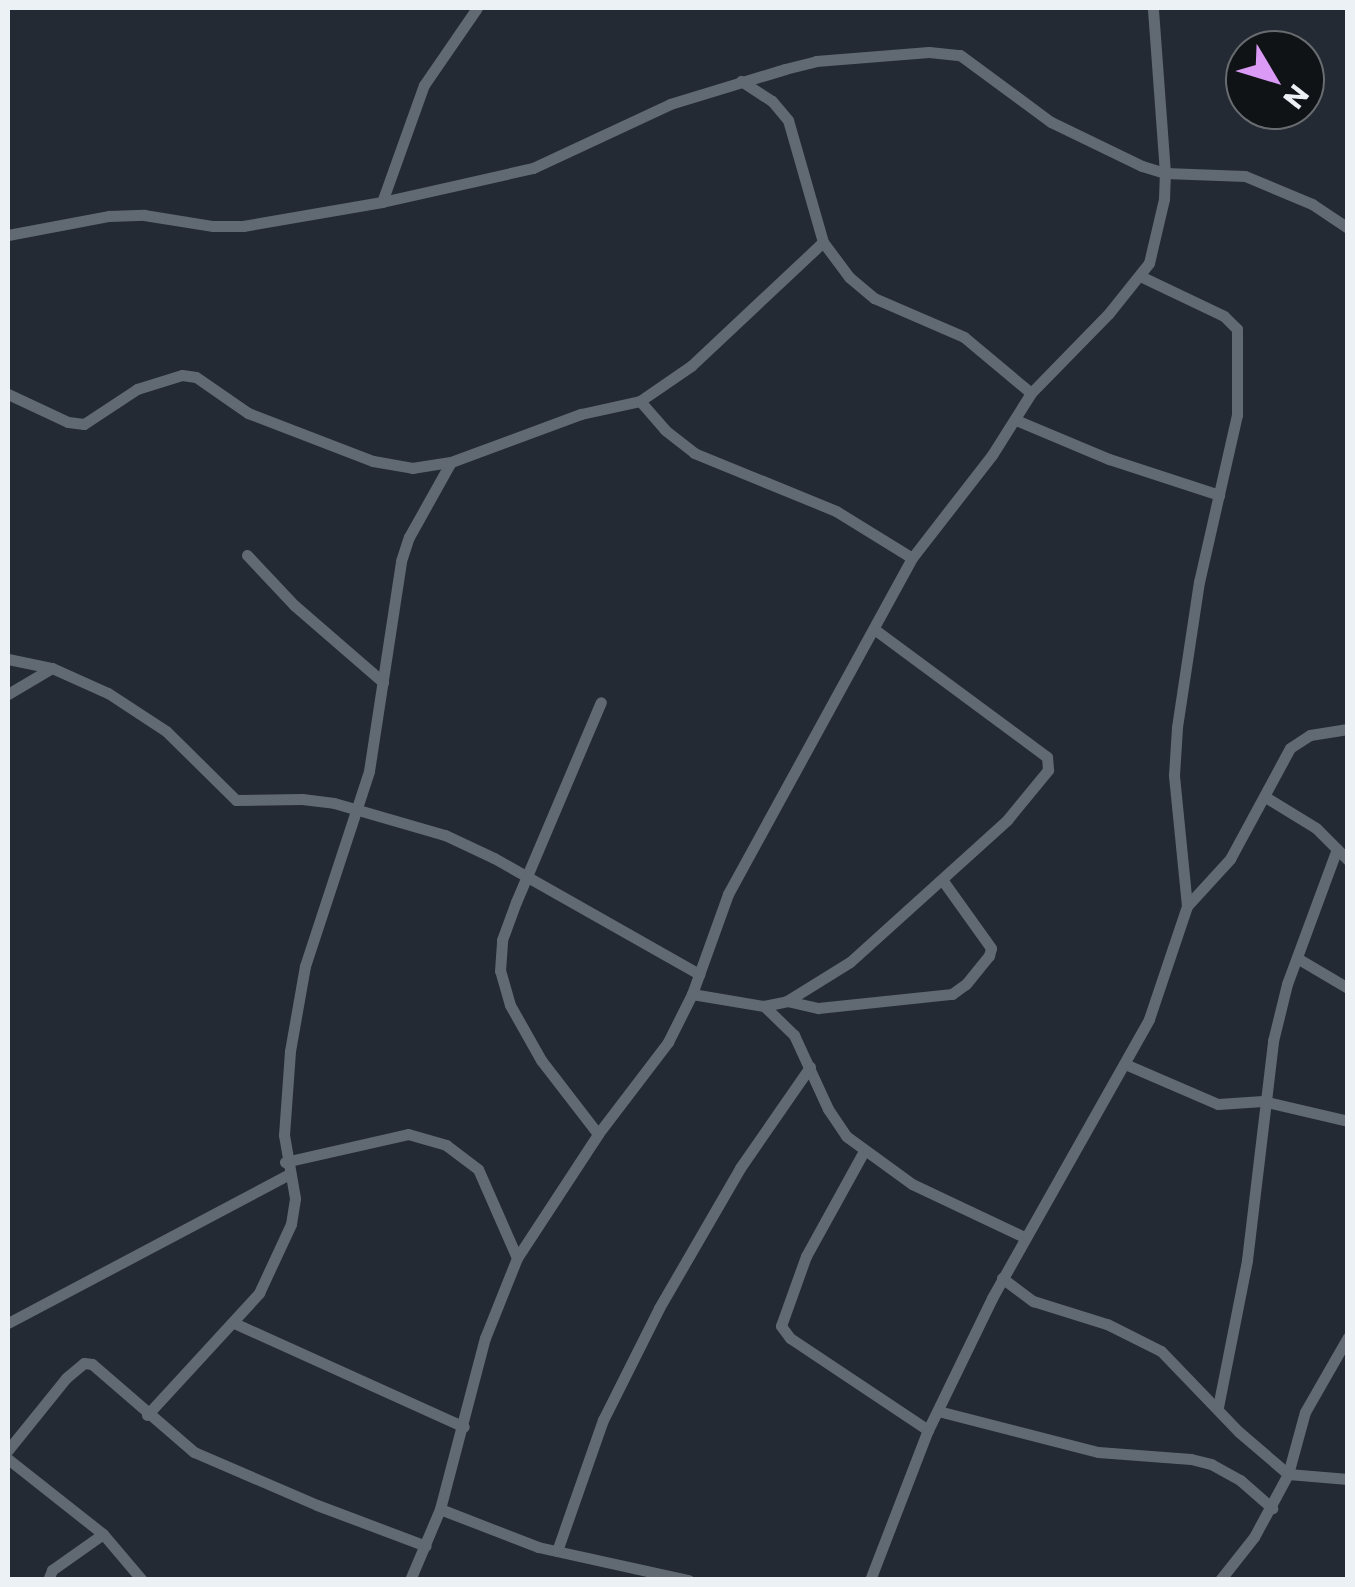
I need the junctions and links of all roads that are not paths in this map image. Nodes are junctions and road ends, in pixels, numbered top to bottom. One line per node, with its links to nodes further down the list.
1 (477, 8): 5 (street)
2 (1153, 8): 4 (street)
3 (742, 81): 4 (street); 5 (street); 8 (street)
4 (1165, 173): 6 (street); 10 (street)
5 (382, 202): 7 (street)
6 (1345, 221)
7 (9, 235): 9 (street)
8 (823, 242): 11 (street); 13 (street)
9 (8, 249)
10 (1140, 276): 11 (street); 16 (street)
11 (1032, 393): 14 (street)
12 (8, 394): 15 (street)
13 (640, 400): 15 (street); 18 (street)
14 (1016, 420): 16 (street); 18 (street)
15 (451, 462): 22 (street)
16 (1220, 495): 32 (street)
17 (247, 555): 22 (street)
18 (912, 558): 19 (street)
19 (874, 629): 31 (street); 34 (street)
20 (8, 659): 21 (street)
21 (52, 668): 23 (street); 27 (street)
22 (383, 682): 27 (street)
23 (8, 694)
24 (601, 702): 30 (street)
25 (1348, 730): 26 (street)
26 (1267, 798): 28 (street); 32 (street)
27 (358, 812): 30 (street); 45 (street)
28 (1337, 848): 29 (street); 33 (street)
29 (1348, 860)
30 (526, 876): 34 (street); 43 (street)
31 (942, 882): 37 (street); 37 (street)
32 (1187, 906): 39 (street)
33 (1297, 958): 35 (street); 41 (street)
34 (699, 974): 36 (street)
35 (1348, 988)
36 (692, 994): 38 (street); 43 (street)
37 (787, 1001): 38 (street)
38 (764, 1006): 40 (street)
39 (1125, 1064): 41 (street); 46 (street)
40 (810, 1068): 44 (street); 65 (street)
41 (1263, 1101): 42 (street); 52 (street)
42 (1348, 1121)
43 (598, 1134): 47 (street)
44 (864, 1151): 46 (street); 56 (street)
45 (287, 1169): 47 (street); 49 (street); 50 (street)
46 (1024, 1237): 48 (street)
47 (517, 1258): 55 (street)
48 (1002, 1278): 52 (street); 53 (street)
49 (234, 1323): 54 (street); 55 (street)
50 (8, 1324)
51 (1348, 1336): 59 (street)
52 (1218, 1407): 59 (street)
53 (938, 1411): 56 (street); 61 (street)
54 (147, 1415): 57 (street); 64 (street)
55 (464, 1427): 62 (street)
56 (928, 1430): 70 (street)
57 (8, 1450)
58 (8, 1459): 63 (street)
59 (1288, 1474): 60 (street); 61 (street)
60 (1348, 1478)
61 (1272, 1508): 71 (street)
62 (440, 1509): 64 (street); 65 (street)
63 (103, 1534): 66 (street); 67 (street)
64 (426, 1546): 68 (street)
65 (557, 1551): 69 (street)
66 (48, 1580)
67 (142, 1580)
68 (410, 1580)
69 (688, 1580)
70 (870, 1580)
71 (1220, 1580)

